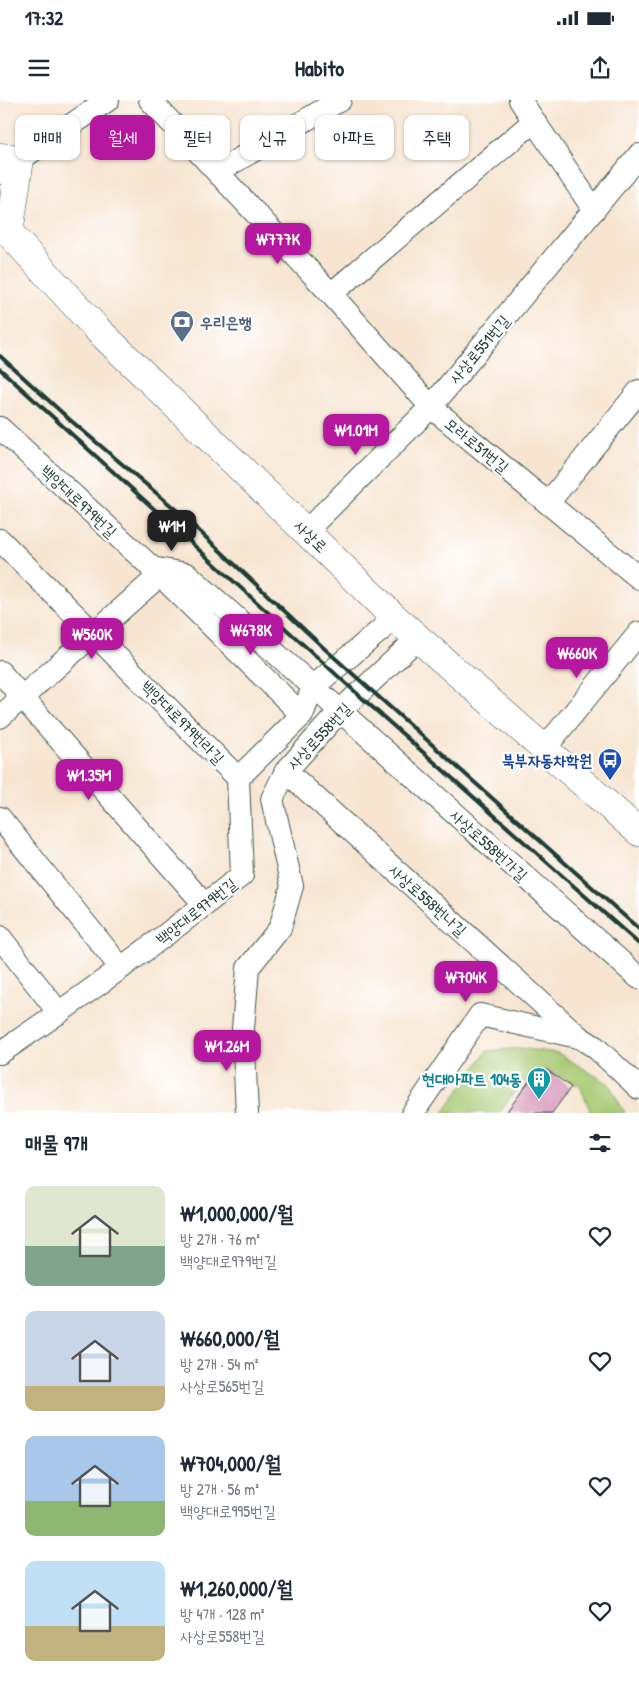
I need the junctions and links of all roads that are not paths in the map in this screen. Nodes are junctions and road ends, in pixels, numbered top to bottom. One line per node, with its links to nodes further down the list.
1 (108, 100): 7 (street)
2 (150, 100): 8 (street, 모라로51번길)
3 (340, 100): 8 (street)
4 (520, 100): 5 (street)
5 (534, 121): 9 (street); 11 (street)
6 (639, 155): 9 (street, 사상로551번길)
7 (7, 163): 10 (main road)
8 (217, 172): 11 (street, 모라로51번길)
9 (594, 210): 13 (street, 사상로551번길)
10 (4, 228): 16 (main road, 사상로)
11 (331, 294): 13 (street, 모라로51번길)
12 (639, 391): 15 (street)
13 (431, 407): 15 (street, 모라로51번길); 16 (street, 사상로551번길)
14 (0, 428): 18 (street, 백양대로979번길)
15 (548, 504): 19 (street, 모라로51번길)
16 (306, 531): 20 (main road, 사상로)
17 (0, 540): 22 (street, 백양대로979번라길)
18 (156, 571): 22 (street); 25 (street, 사상로558번가길); 28 (street, 백양대로979번길)
19 (639, 578)
20 (395, 618): 23 (main road, 사상로); 25 (street)
21 (639, 633): 30 (street)
22 (94, 634): 26 (street); 32 (street, 백양대로979번라길)
23 (418, 638): 27 (street, 사상로558번길); 30 (main road, 사상로)
24 (0, 672): 26 (street)
25 (313, 687): 27 (street, 사상로558번가길); 28 (street)
26 (22, 697): 29 (street); 35 (street)
27 (340, 711): 31 (street, 사상로558번길); 38 (street, 사상로558번가길)
28 (302, 715): 32 (street)
29 (0, 717)
30 (544, 748): 34 (main road, 사상로)
31 (286, 771): 40 (street, 사상로558번나길); 43 (street, 사상로558번길)
32 (238, 778): 35 (street, 백양대로979번길)
33 (0, 818): 37 (street)
34 (639, 832)
35 (205, 905): 37 (street, 백양대로979번길)
36 (0, 937): 39 (street)
37 (121, 968): 39 (street, 백양대로979번길)
38 (639, 978)
39 (59, 1012): 41 (street, 백양대로979번길)
40 (579, 1037): 42 (street, 사상로558번나길); 44 (street)
41 (0, 1053)
42 (639, 1088)
43 (247, 1113)
44 (413, 1113)

